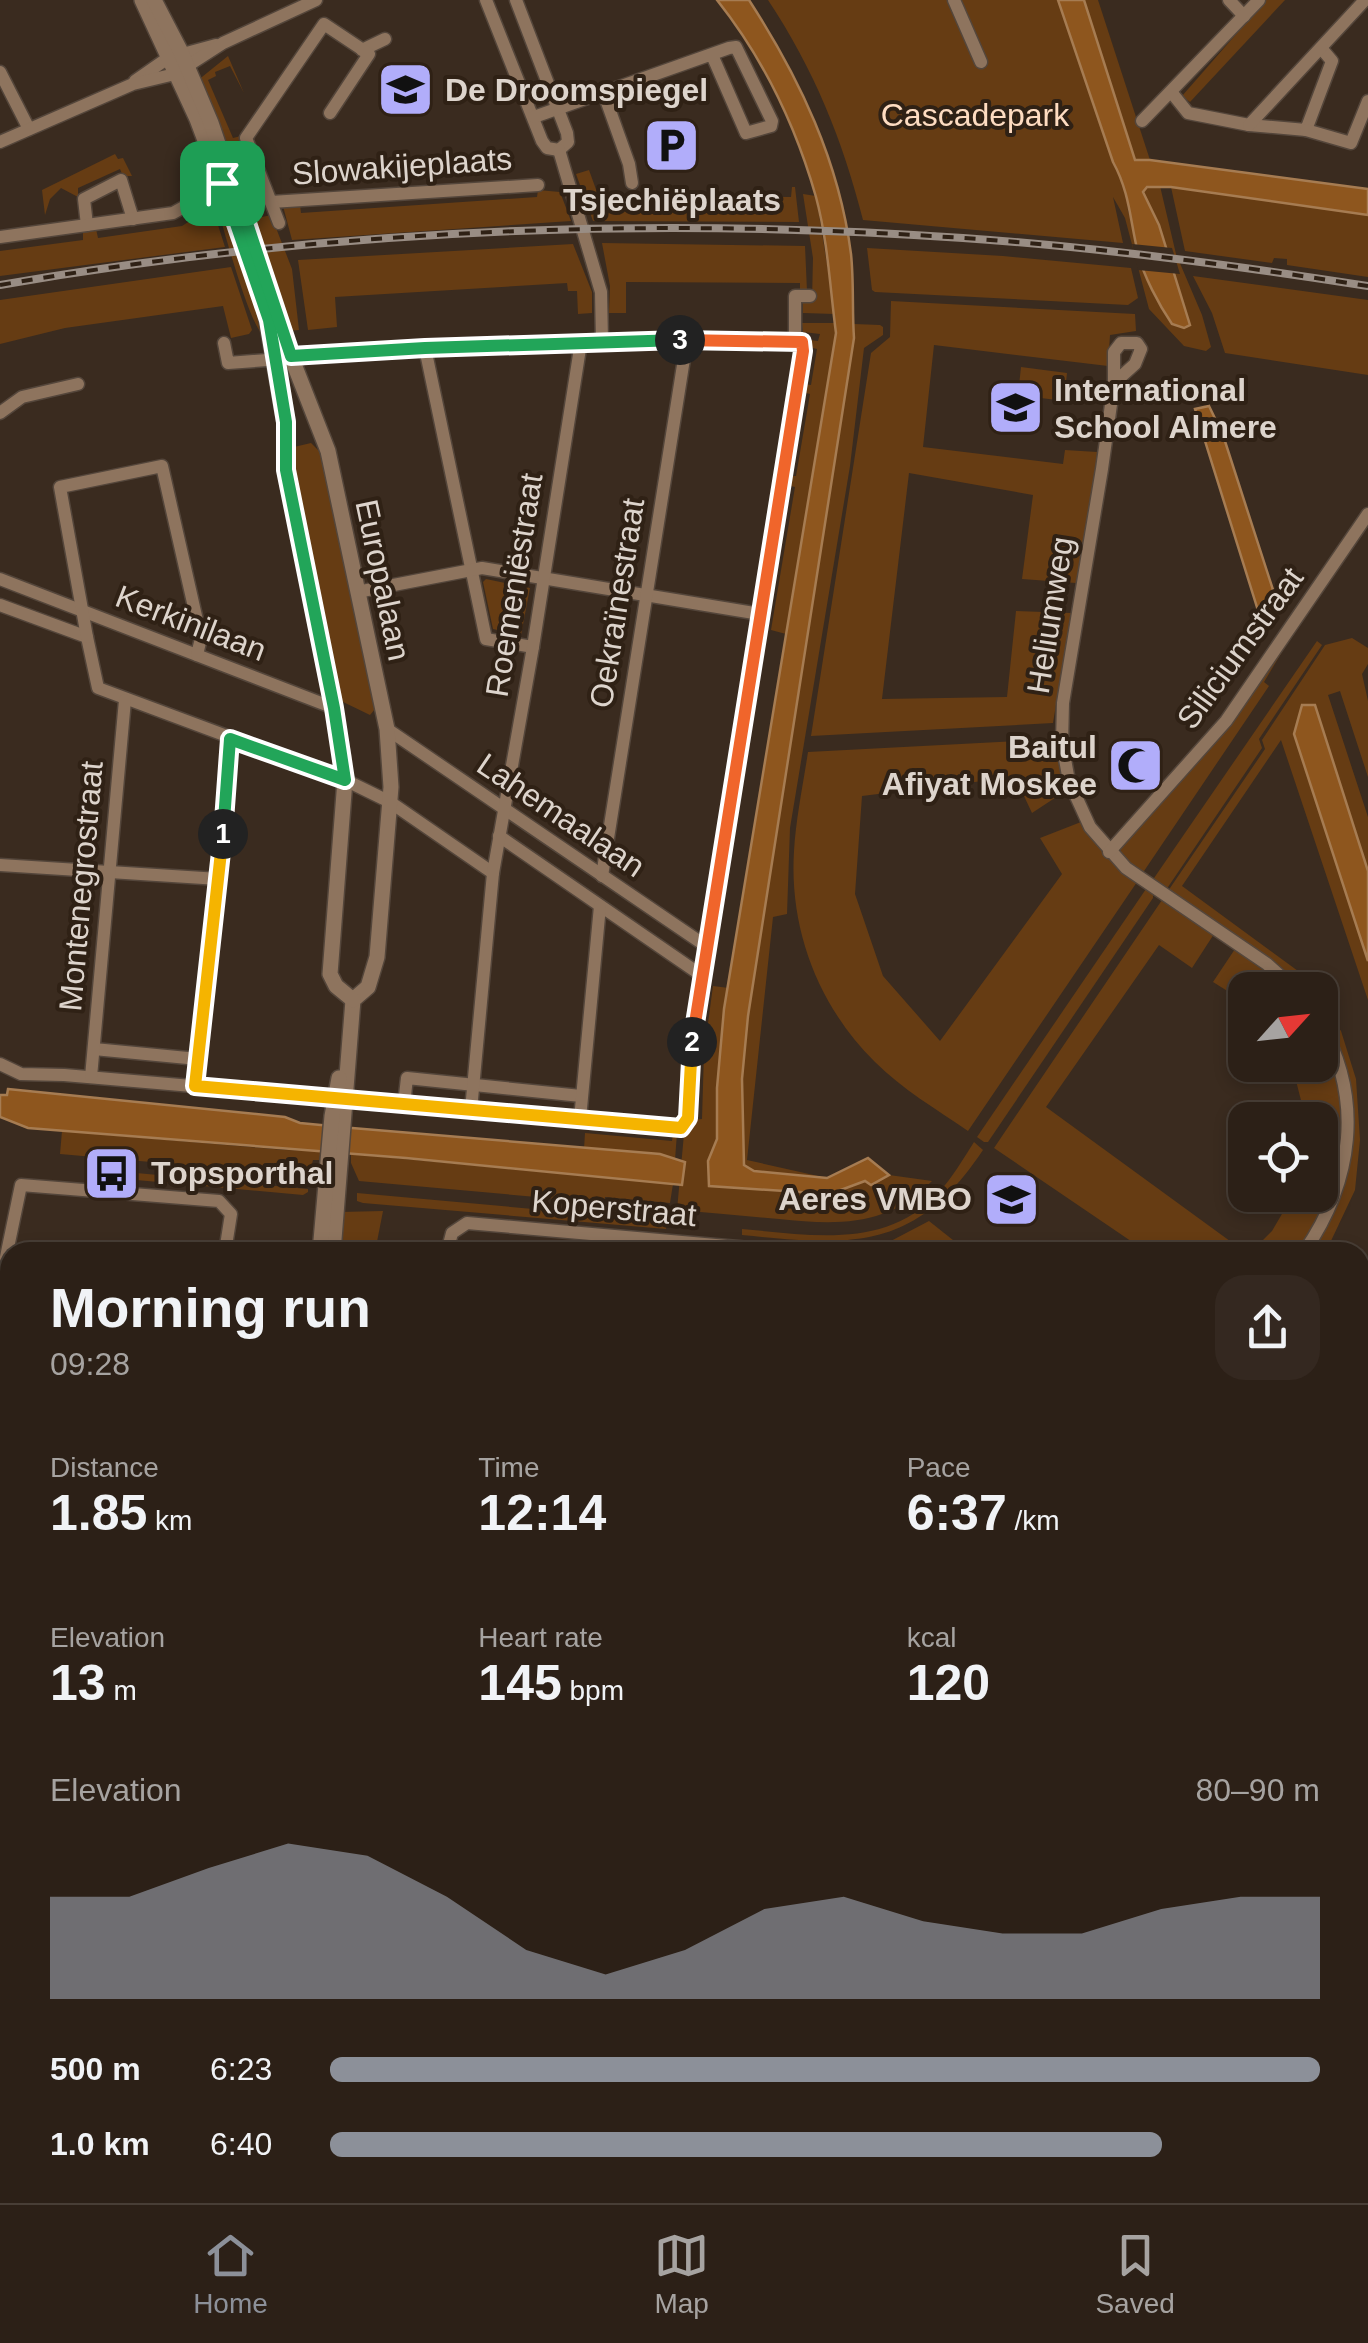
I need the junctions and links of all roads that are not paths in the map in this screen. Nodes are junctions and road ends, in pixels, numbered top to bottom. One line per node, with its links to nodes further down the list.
1 (142, 0): 15 (street, Europalaan)
2 (154, 0): 15 (street, Europalaan)
3 (316, 0): 12 (street)
4 (486, 0): 26 (street)
5 (516, 0): 24 (street)
6 (954, 0): 17 (street)
7 (1228, 0): 10 (street)
8 (1258, 0): 10 (street)
9 (1365, 0): 13 (street)
10 (1244, 16): 21 (street)
11 (385, 38): 14 (street)
12 (223, 43): 15 (street); 18 (street)
13 (1320, 48): 28 (street); 30 (street)
14 (362, 50): 25 (street); 33 (street)
15 (174, 55): 18 (street, Europalaan); 20 (street)
16 (712, 55): 16 (street); 22 (street)
17 (981, 62)
18 (182, 71): 20 (street); 34 (street, Europalaan)
19 (0, 72): 29 (street)
20 (133, 84): 29 (street)
21 (1172, 93): 27 (street); 28 (street)
22 (604, 94): 24 (street); 35 (street)
23 (1368, 101): 30 (street)
24 (558, 109): 26 (street); 32 (street)
25 (330, 112)
26 (534, 117): 32 (street)
27 (1142, 121)
28 (1249, 124): 30 (street)
29 (29, 129): 31 (street)
30 (1306, 130)
31 (0, 142)
32 (559, 150): 44 (street)
33 (257, 166): 34 (street); 37 (street)
34 (227, 180): 38 (street); 49 (street, Europalaan)
35 (632, 182)
36 (538, 185): 37 (street, Slowakijeplaats)
37 (271, 202): 39 (street)
38 (133, 220): 40 (street); 40 (street)
39 (278, 224)
40 (88, 225): 41 (street)
41 (0, 237)
42 (802, 296): 46 (street)
43 (687, 340): 44 (street); 46 (street); 60 (street, Oekraïnestraat)
44 (602, 341): 45 (street)
45 (581, 342): 48 (street); 58 (street, Roemeniëstraat)
46 (798, 342): 63 (street)
47 (224, 343): 49 (street)
48 (425, 348): 49 (street); 56 (street)
49 (283, 357): 53 (street, Europalaan); 54 (street, Europalaan)
50 (1114, 383): 75 (street, Heliumweg)
51 (78, 384): 52 (street)
52 (0, 413)
53 (319, 432): 54 (street); 59 (street, Europalaan)
54 (285, 440): 68 (street, Europalaan)
55 (1368, 514): 75 (street, Siliciumstraat)
56 (471, 570): 58 (street); 59 (street); 65 (street)
57 (0, 578): 62 (street, Kerkinilaan)
58 (544, 579): 60 (street); 65 (street, Roemeniëstraat)
59 (357, 592): 69 (street, Europalaan)
60 (647, 595): 63 (street); 79 (street, Oekraïnestraat)
61 (0, 605): 64 (street, Kerkinilaan)
62 (84, 610): 64 (street, Kerkinilaan); 66 (street, Kerkinilaan); 66 (street)
63 (760, 614): 82 (street)
64 (87, 637): 67 (street, Kerkinilaan)
65 (533, 647): 73 (street, Roemeniëstraat)
66 (197, 655): 68 (street, Kerkinilaan)
67 (125, 700): 70 (street, Kerkinilaan); 77 (street, Montenegrostraat)
68 (334, 708): 71 (street, Europalaan)
69 (387, 730): 72 (street, Europalaan); 73 (street, Lahemaalaan)
70 (230, 739): 71 (street, Kerkinilaan); 80 (street)
71 (345, 780): 72 (street, Kerkinilaan); 85 (street, Europalaan)
72 (390, 802): 78 (street); 85 (street, Europalaan)
73 (502, 810): 74 (street, Roemeniëstraat); 79 (street, Lahemaalaan)
74 (499, 836): 78 (street, Lahemaalaan); 81 (street, Lahemaalaan)
75 (1109, 852): 83 (street, Heliumweg)
76 (0, 864): 77 (street)
77 (109, 872): 80 (street); 86 (street, Montenegrostraat)
78 (493, 874): 92 (street, Lahemaalaan)
79 (602, 876): 82 (street, Lahemaalaan)
80 (219, 878): 87 (street)
81 (600, 906): 84 (street, Lahemaalaan); 93 (street)
82 (706, 946): 84 (street)
83 (1276, 972)
84 (700, 975): 97 (street)
85 (353, 1000): 95 (street, Europalaan)
86 (94, 1049): 87 (street); 90 (street, Montenegrostraat)
87 (198, 1059): 91 (street)
88 (0, 1064): 90 (street)
89 (1338, 1066): 105 (street)
90 (92, 1078): 91 (street)
91 (195, 1086): 95 (street)
92 (473, 1086): 93 (street); 94 (street); 96 (street, Lahemaalaan)
93 (581, 1096): 97 (street)
94 (404, 1104): 95 (street); 96 (street)
95 (340, 1108): 98 (street, Europalaan)
96 (472, 1110): 97 (street)
97 (580, 1119)
98 (335, 1161): 101 (street, Europalaan); 102 (street, Europalaan)
99 (9, 1242): 100 (street)
100 (226, 1242)
101 (322, 1242)
102 (333, 1242)
103 (450, 1242): 104 (street, Koperstraat)
104 (681, 1242)
105 (1310, 1242)

